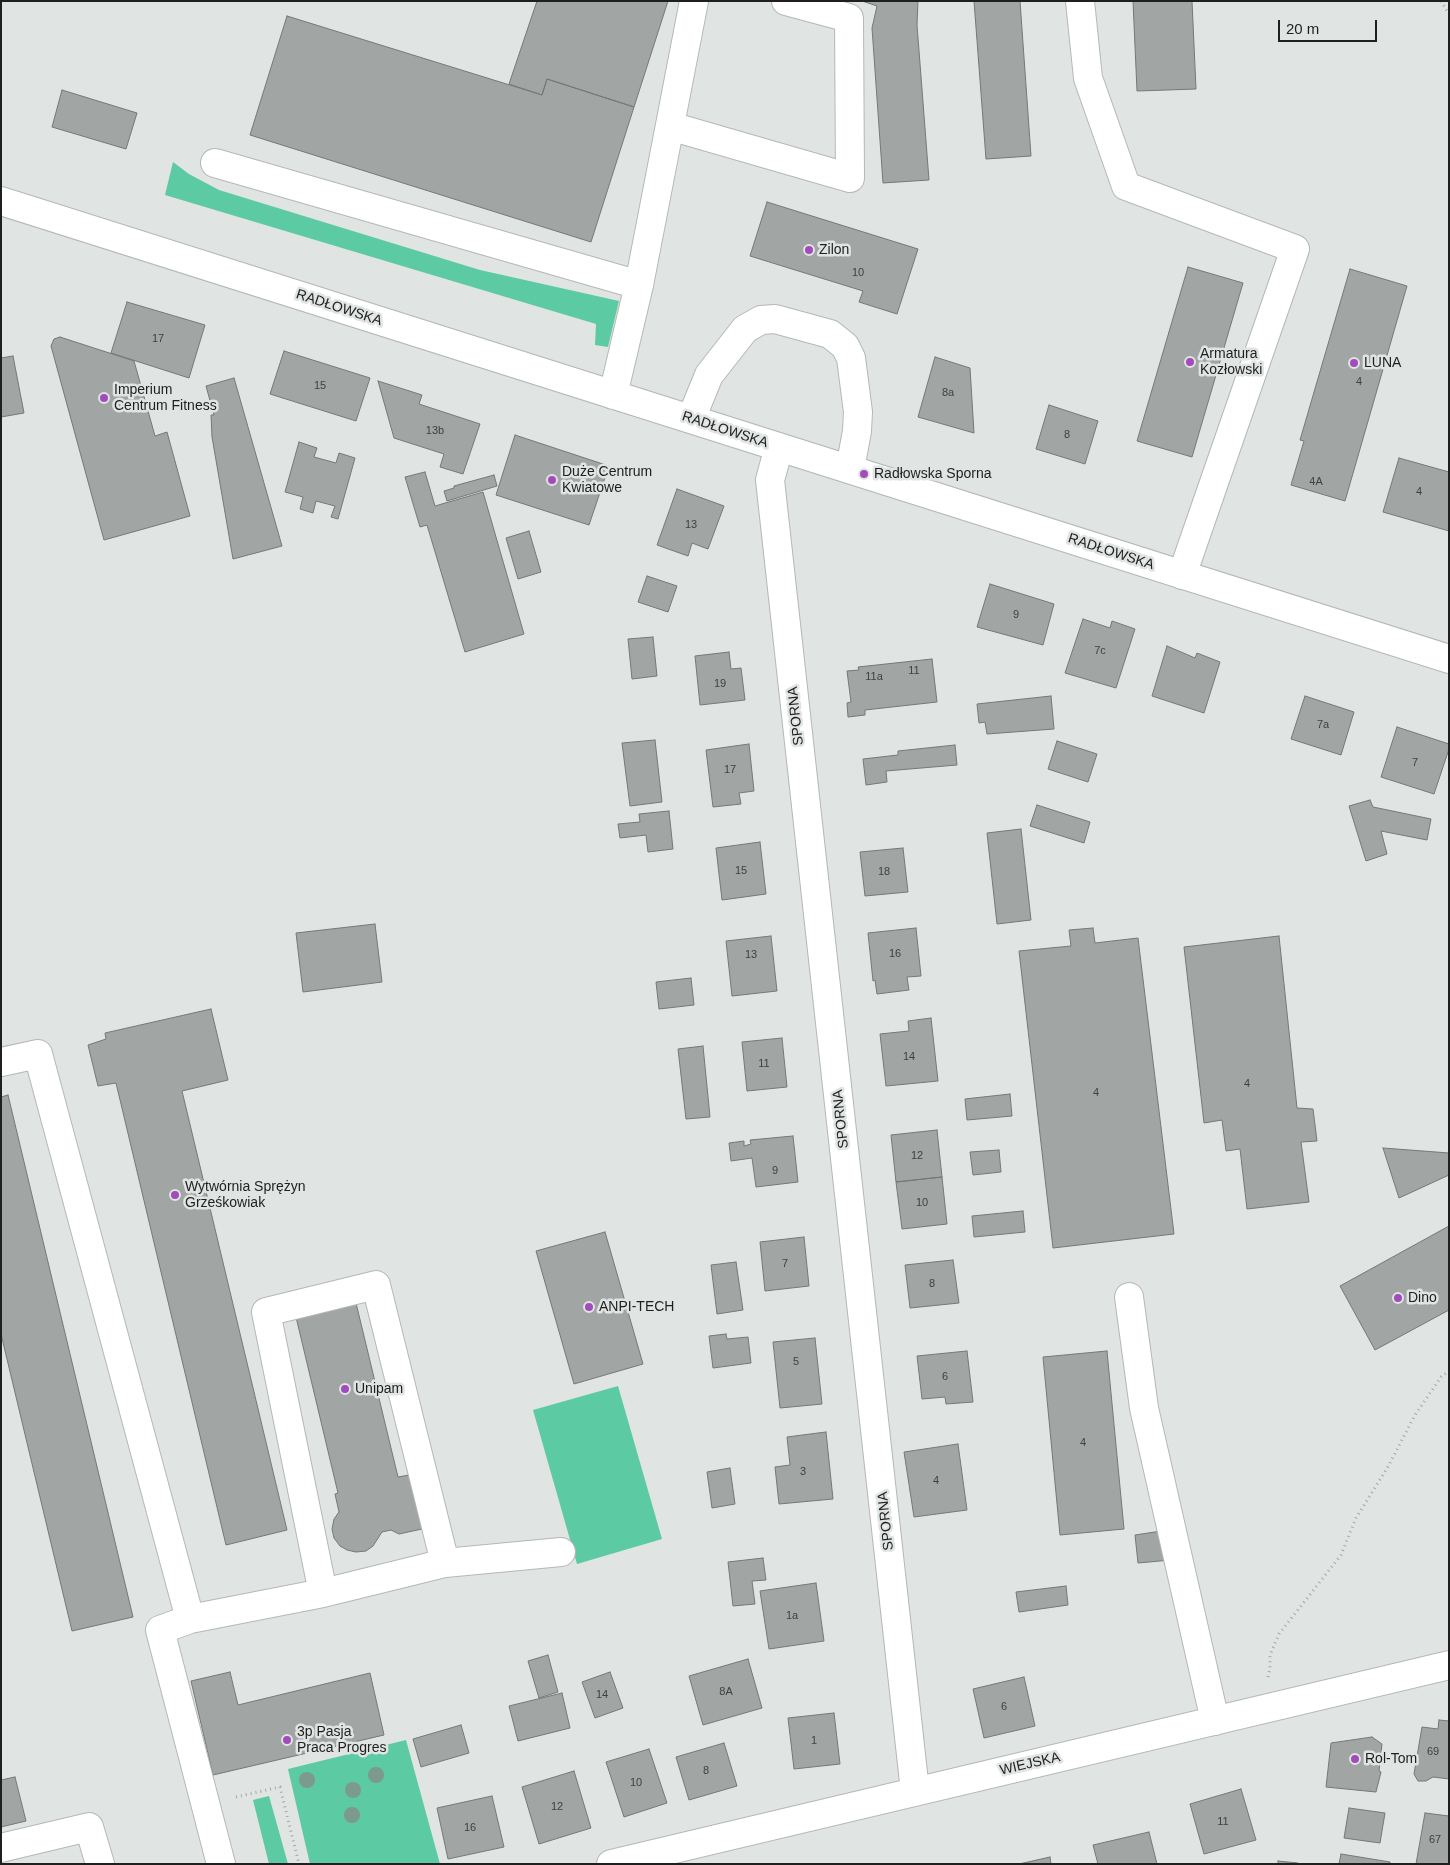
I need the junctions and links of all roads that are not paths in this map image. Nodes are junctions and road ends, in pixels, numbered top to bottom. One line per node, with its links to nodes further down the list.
1 (694, 1): 4 (street)
2 (786, 1): 4 (street)
3 (1080, 1): 12 (street)
4 (670, 126): 7 (street)
5 (215, 163): 7 (street)
6 (1, 201): 8 (street, RADŁOWSKA)
7 (639, 285): 8 (street)
8 (613, 395): 9 (street, RADŁOWSKA)
9 (691, 419): 10 (street, RADŁOWSKA); 11 (street)
10 (779, 447): 11 (street, RADŁOWSKA); 22 (street, SPORNA)
11 (850, 469): 12 (street, RADŁOWSKA)
12 (1182, 575): 13 (street, RADŁOWSKA)
13 (1449, 659)
14 (1, 1062): 19 (street)
15 (1130, 1296): 21 (street)
16 (561, 1552): 17 (street)
17 (446, 1563): 18 (street); 18 (street)
18 (323, 1593): 19 (street)
19 (190, 1619): 25 (street)
20 (1449, 1665): 21 (street, WIEJSKA)
21 (1215, 1721): 22 (street, WIEJSKA)
22 (915, 1791): 26 (street, WIEJSKA)
23 (1, 1848): 24 (street)
24 (100, 1864)
25 (221, 1864)
26 (611, 1864)

